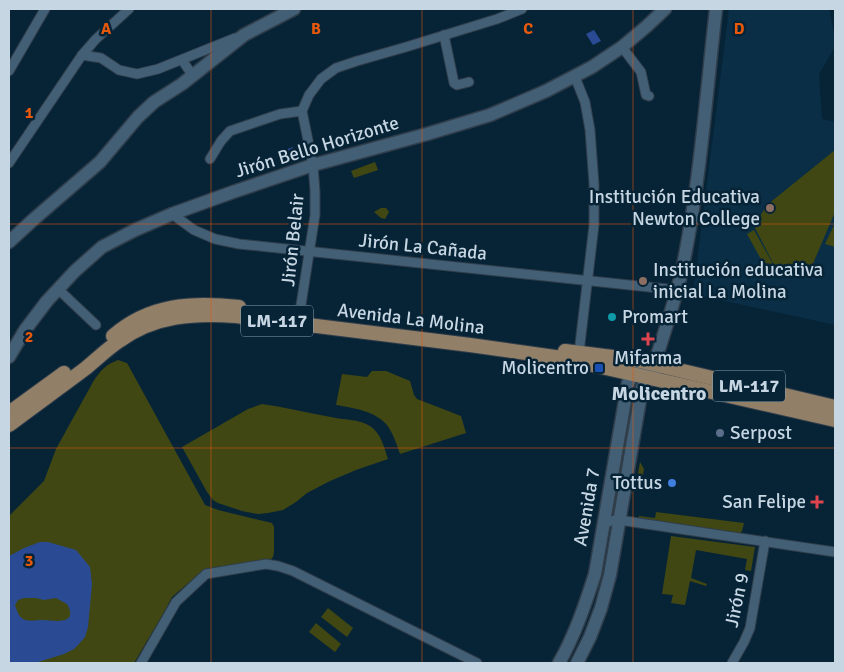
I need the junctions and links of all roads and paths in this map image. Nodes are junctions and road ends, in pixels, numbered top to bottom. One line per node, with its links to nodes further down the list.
1 (45, 9): 15 (street)
2 (129, 9): 10 (street)
3 (294, 9): 8 (street)
4 (522, 9): 9 (street)
5 (665, 9): 11 (street, Jirón Bello Horizonte)
6 (716, 9): 29 (street)
7 (723, 9): 34 (street)
8 (244, 35): 14 (street); 16 (street)
9 (444, 36): 18 (street); 20 (street)
10 (96, 39): 12 (street); 13 (street)
11 (622, 47): 17 (street, Jirón Bello Horizonte); 19 (street)
12 (82, 55): 13 (street); 22 (street)
13 (101, 58): 14 (street)
14 (182, 60): 16 (street)
15 (9, 71)
16 (193, 76): 25 (street)
17 (575, 77): 23 (street, Jirón Bello Horizonte); 27 (street)
18 (469, 82)
19 (649, 96)
20 (302, 112): 21 (street); 23 (street, Jirón Belair)
21 (210, 159)
22 (9, 163)
23 (313, 165): 24 (street, Jirón Bello Horizonte); 26 (street, Jirón Belair)
24 (172, 214): 26 (street, Jirón La Cañada); 28 (street, Jirón Bello Horizonte)
25 (9, 242)
26 (310, 251): 27 (street, Jirón La Cañada); 30 (street, Jirón Belair)
27 (587, 281): 29 (street, Jirón La Cañada); 33 (street)
28 (58, 289): 31 (street); 32 (street, Jirón Bello Horizonte)
29 (677, 290): 34 (street)
30 (299, 320): 33 (main road, Avenida La Molina / LM-117); 37 (main road, Avenida La Molina / LM-117)
31 (96, 325)
32 (9, 357)
33 (577, 357): 34 (main road, Avenida La Molina / LM-117); 35 (main road, Avenida La Molina / LM-117)
34 (655, 369): 35 (main road, Avenida La Molina / LM-117); 36 (main road, Avenida La Molina / LM-117); 38 (main road, Avenida La Molina / LM-117); 39 (street, Avenida 7)
35 (633, 374): 40 (street, Avenida 7)
36 (835, 407)
37 (10, 417)
38 (835, 420)
39 (619, 520): 40 (street); 41 (street); 46 (street, Avenida 7)
40 (603, 525): 45 (street, Avenida 7)
41 (766, 541): 42 (street); 47 (street, Jirón 9)
42 (835, 552)
43 (141, 663): 44 (street)
44 (477, 663)
45 (559, 663)
46 (577, 663)
47 (732, 663)

